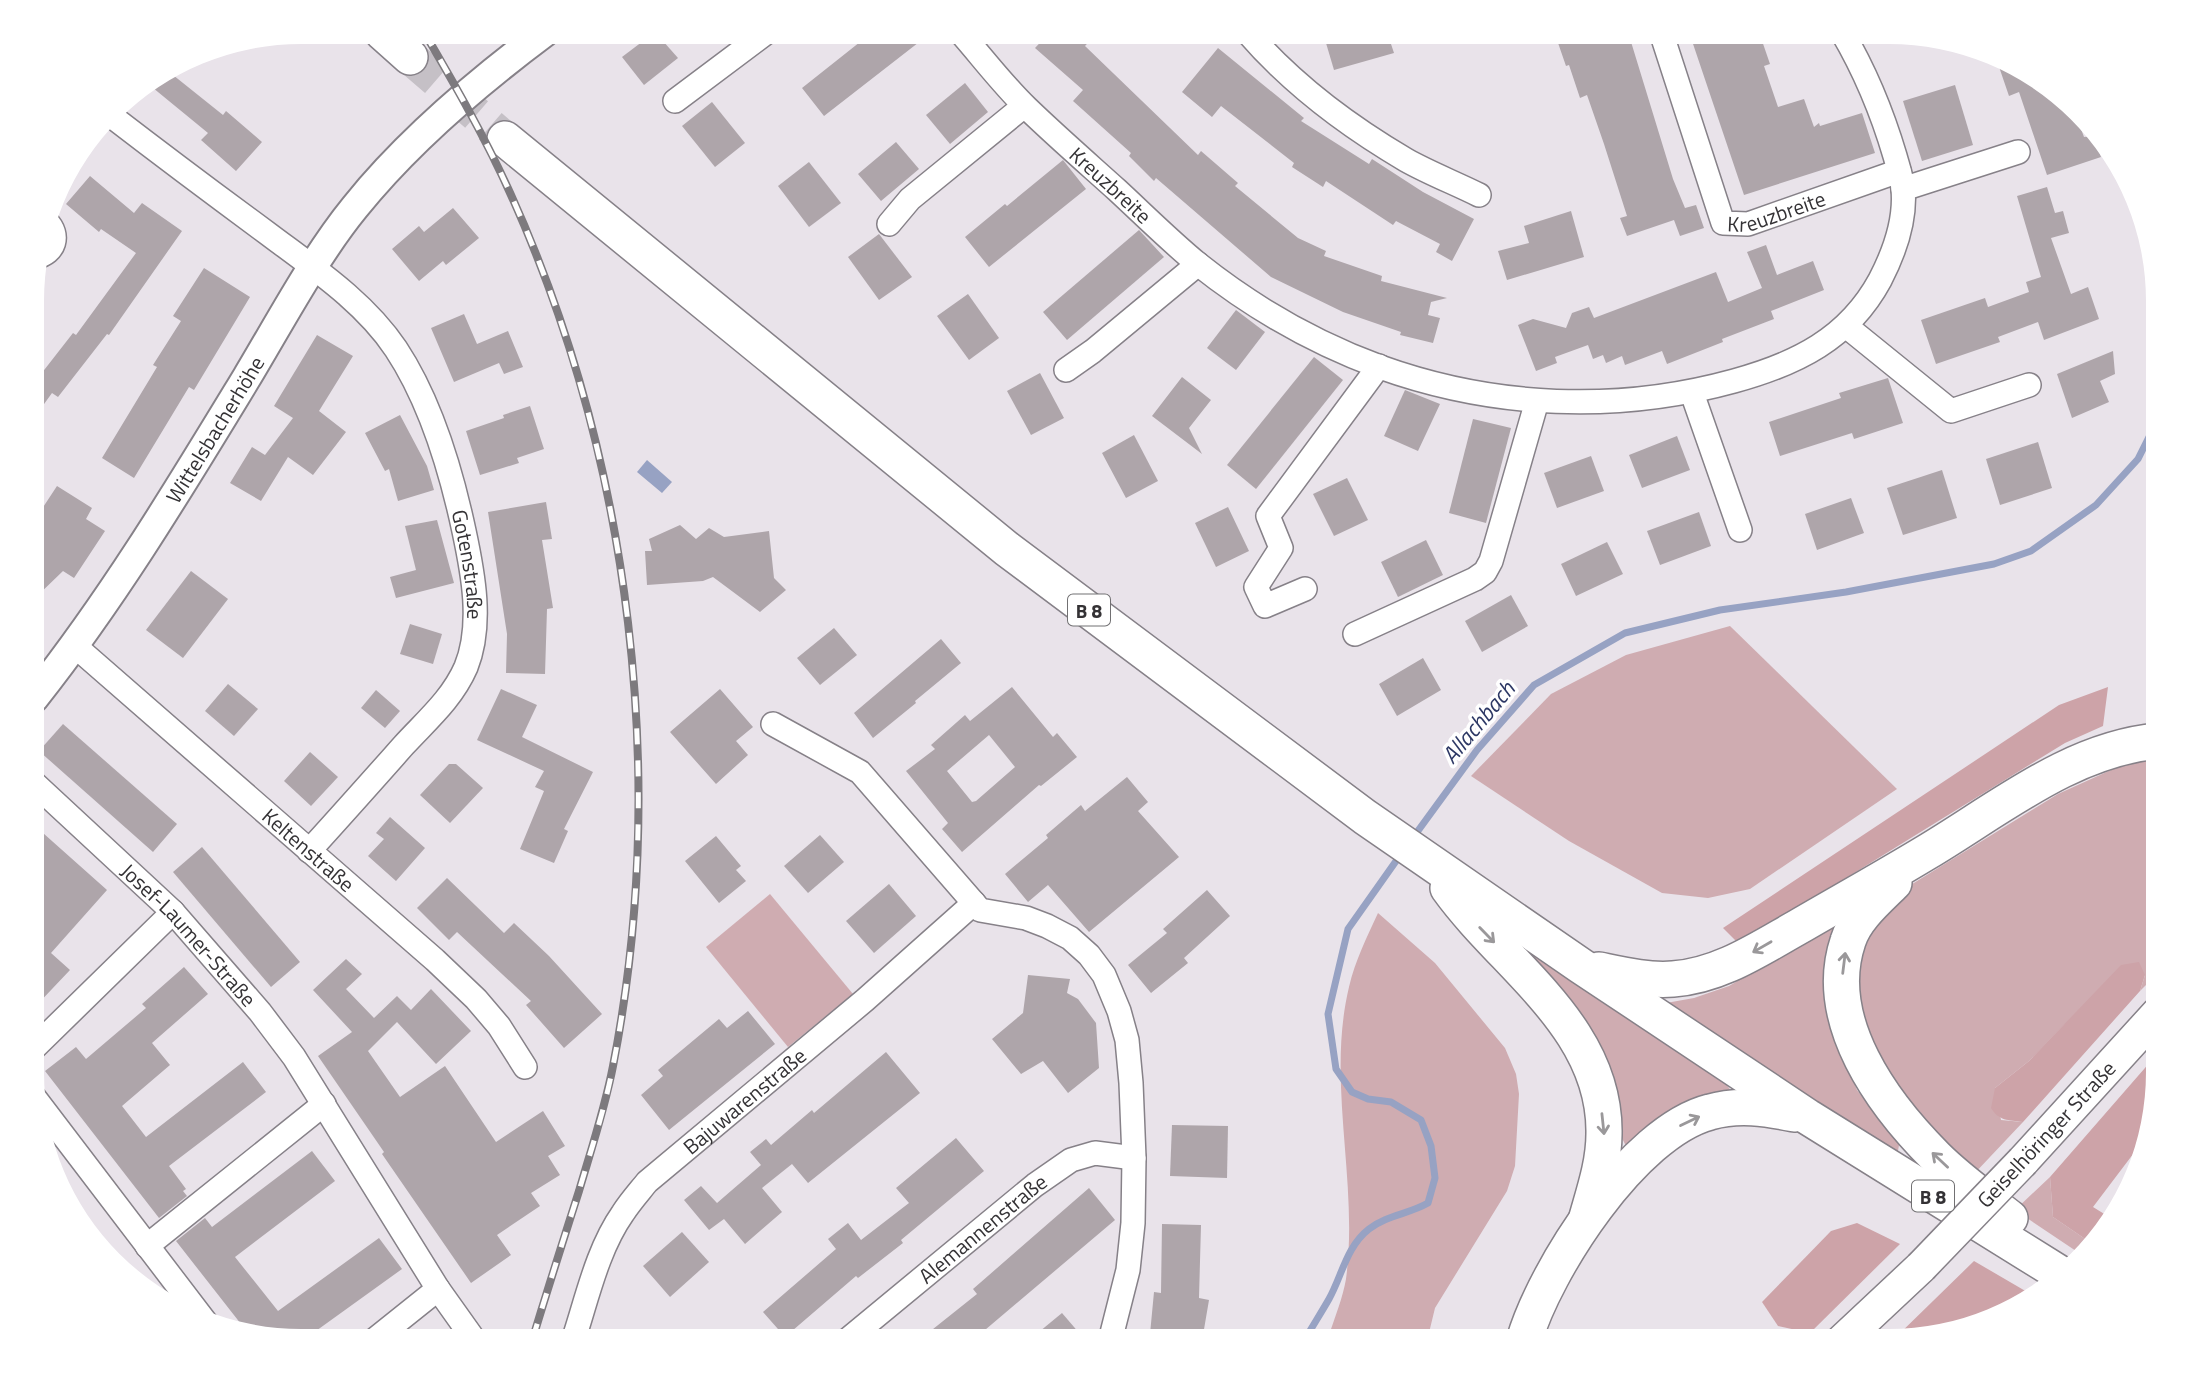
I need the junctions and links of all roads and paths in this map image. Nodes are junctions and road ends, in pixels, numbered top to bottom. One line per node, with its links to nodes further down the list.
1 (395, 44): 8 (main road)
2 (529, 44): 20 (street, Wittelsbacherhöhe)
3 (751, 44): 9 (street)
4 (970, 44): 10 (street, Kreuzbreite)
5 (1258, 44): 15 (street)
6 (1665, 44): 14 (street, Kreuzbreite)
7 (1848, 44): 14 (street, Kreuzbreite)
8 (410, 57)
9 (676, 101)
10 (1024, 106): 16 (street); 19 (street, Kreuzbreite)
11 (117, 121): 20 (street, Gotenstraße)
12 (505, 139): 37 (main road, B 8)
13 (2018, 152): 14 (street, Kreuzbreite)
14 (1901, 180): 21 (street, Kreuzbreite)
15 (1479, 195)
16 (889, 224)
17 (54, 231): 18 (street)
18 (49, 251)
19 (1198, 264): 22 (street, Kreuzbreite); 23 (street)
20 (313, 268): 30 (street, Wittelsbacherhöhe); 35 (street, Gotenstraße)
21 (1846, 326): 24 (street); 25 (street, Kreuzbreite)
22 (1379, 366): 26 (street, Kreuzbreite); 28 (street)
23 (1066, 370)
24 (2029, 385)
25 (1692, 393): 26 (street, Kreuzbreite); 27 (street)
26 (1537, 401): 29 (street)
27 (1740, 530)
28 (1305, 589)
29 (1355, 634)
30 (75, 646): 31 (street, Wittelsbacherhöhe); 35 (street, Keltenstraße)
31 (44, 685)
32 (772, 724): 38 (street)
33 (2146, 742): 36 (main road)
34 (44, 792): 39 (street, Josef-Laumer-Straße)
35 (309, 852): 43 (street, Keltenstraße)
36 (1927, 852): 40 (main road, one-way to 40); 50 (main road, one-way to 36)
37 (1430, 863): 40 (main road, B 8); 48 (main road, one-way to 48)
38 (974, 903): 47 (street); 56 (street, Bajuwarenstraße)
39 (173, 912): 42 (street); 44 (street, Josef-Laumer-Straße)
40 (1581, 966): 46 (main road, B 8)
41 (2146, 1026): 60 (main road, Geiselhöringer Straße, bridge)
42 (44, 1038)
43 (525, 1067)
44 (324, 1104): 49 (street); 52 (street, Josef-Laumer-Straße)
45 (48, 1115): 49 (street)
46 (1808, 1117): 48 (main road, one-way to 46); 51 (main road, B 8)
47 (1134, 1158): 57 (street, Alemannenstraße); 58 (street)
48 (1587, 1217): 59 (main road)
49 (147, 1246): 53 (street)
50 (2069, 1256)
51 (2054, 1270)
52 (438, 1289): 54 (street); 55 (street, Josef-Laumer-Straße)
53 (193, 1306)
54 (389, 1329)
55 (466, 1329)
56 (577, 1329)
57 (861, 1329)
58 (1113, 1329)
59 (1529, 1329)
60 (1855, 1329)

